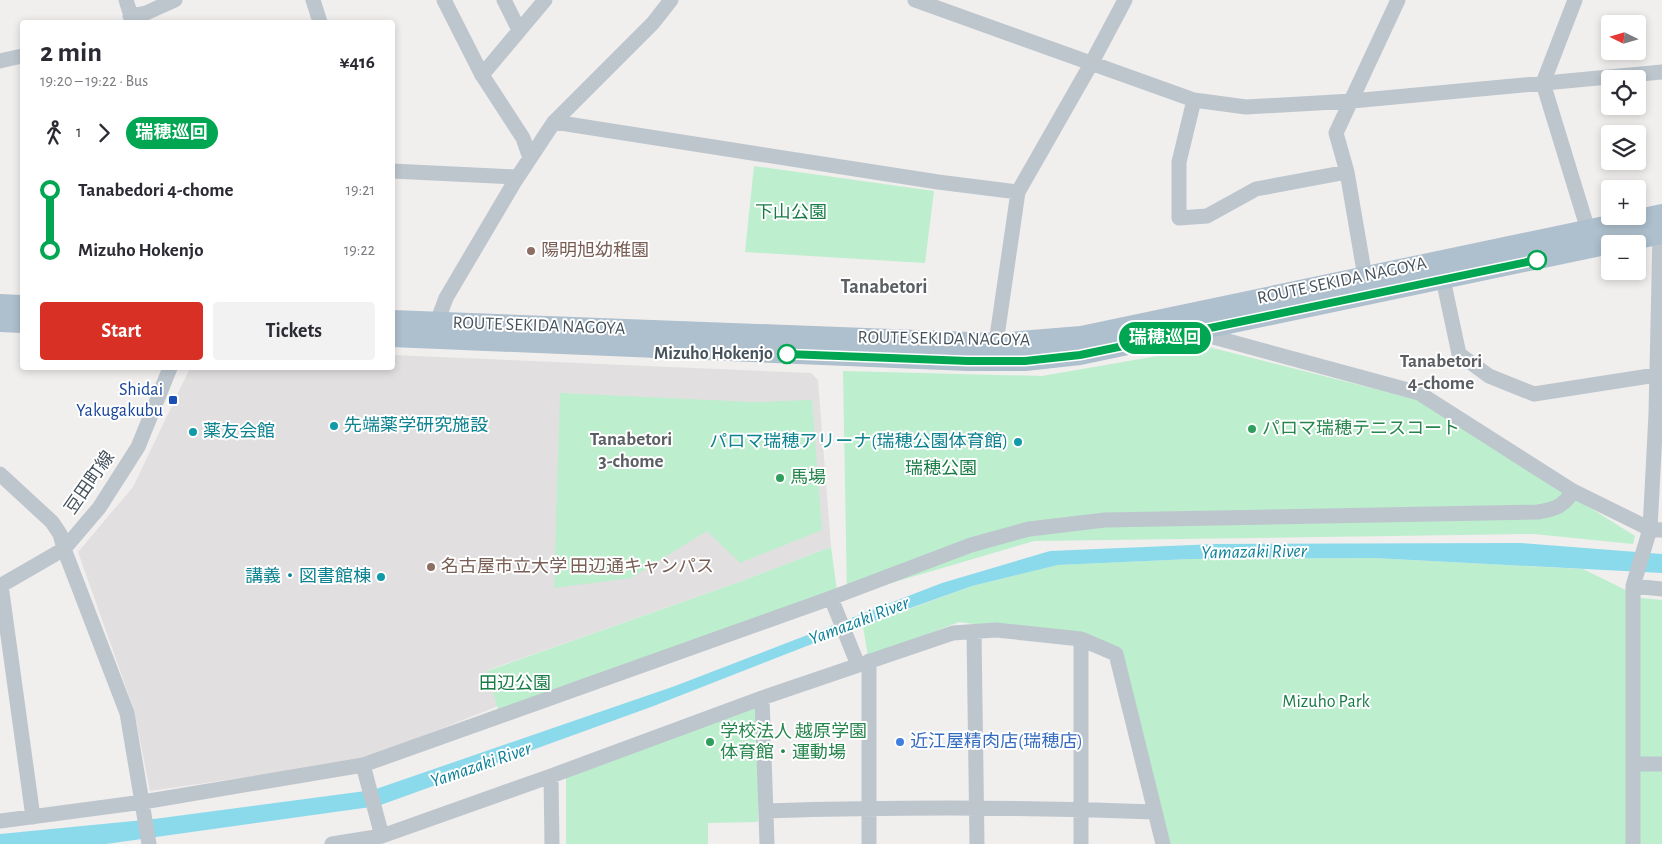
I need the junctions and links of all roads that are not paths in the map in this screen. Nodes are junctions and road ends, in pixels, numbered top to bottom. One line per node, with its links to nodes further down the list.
1 (126, 0): 12 (street)
2 (175, 0): 12 (street)
3 (313, 0): 13 (street)
4 (444, 0): 19 (street)
5 (504, 0): 14 (street)
6 (545, 0): 14 (street)
7 (671, 0): 23 (street)
8 (915, 0): 17 (street)
9 (1125, 0): 17 (street)
10 (1398, 0): 22 (street)
11 (1575, 0): 20 (street)
12 (132, 19)
13 (319, 20)
14 (518, 30): 19 (street)
15 (20, 56): 16 (street)
16 (0, 61)
17 (1091, 64): 21 (street); 28 (street)
18 (1662, 72): 20 (street)
19 (482, 75): 24 (street)
20 (1544, 83): 22 (street); 30 (street)
21 (1194, 100): 22 (street); 26 (street)
22 (1352, 101): 26 (street)
23 (554, 122): 24 (street); 28 (street)
24 (530, 158): 27 (street)
25 (395, 171): 27 (street)
26 (1346, 172): 34 (street)
27 (517, 177): 40 (street)
28 (1018, 192): 43 (street)
29 (1660, 224): 30 (main road, ROUTE SEKIDA NAGOYA); 31 (main road, ROUTE SEKIDA NAGOYA); 45 (street)
30 (1588, 230): 34 (main road, ROUTE SEKIDA NAGOYA)
31 (1634, 235)
32 (1601, 246): 33 (main road, ROUTE SEKIDA NAGOYA)
33 (1443, 279): 34 (main road, ROUTE SEKIDA NAGOYA); 45 (street)
34 (1368, 286): 41 (main road, ROUTE SEKIDA NAGOYA); 43 (main road, ROUTE SEKIDA NAGOYA)
35 (0, 304): 36 (main road)
36 (20, 305)
37 (395, 321): 40 (main road, ROUTE SEKIDA NAGOYA)
38 (0, 322): 39 (main road)
39 (20, 323)
40 (437, 330): 41 (main road, ROUTE SEKIDA NAGOYA); 42 (main road, ROUTE SEKIDA NAGOYA); 43 (main road, ROUTE SEKIDA NAGOYA)
41 (1194, 332): 48 (street)
42 (395, 337)
43 (996, 343)
44 (169, 370): 50 (street, 豆田町線)
45 (1656, 375): 46 (street)
46 (1659, 413): 49 (street)
47 (0, 474): 50 (street)
48 (1573, 491): 49 (street); 54 (street)
49 (1654, 531): 51 (street)
50 (64, 549): 52 (street, 豆田町線); 63 (street)
51 (1634, 583): 53 (street); 59 (street)
52 (0, 586): 69 (street)
53 (1662, 589)
54 (833, 602): 57 (street); 61 (street)
55 (974, 632): 56 (street); 57 (street); 65 (street)
56 (1081, 639): 66 (street); 68 (street)
57 (860, 660): 58 (street); 64 (street)
58 (762, 698): 62 (street); 67 (street)
59 (1632, 764): 60 (street); 80 (street)
60 (1662, 764)
61 (364, 768): 63 (street); 71 (street)
62 (551, 776): 71 (street); 74 (street)
63 (143, 805): 69 (street); 72 (street)
64 (869, 808): 65 (street); 67 (street); 76 (street)
65 (977, 809): 66 (street); 77 (street)
66 (1081, 809): 68 (street); 78 (street)
67 (766, 811): 75 (street)
68 (1155, 812): 79 (street)
69 (33, 817): 70 (street)
70 (0, 821)
71 (381, 833): 73 (street)
72 (149, 844)
73 (332, 844)
74 (552, 844)
75 (767, 844)
76 (869, 844)
77 (977, 844)
78 (1081, 844)
79 (1164, 844)
80 (1633, 844)

